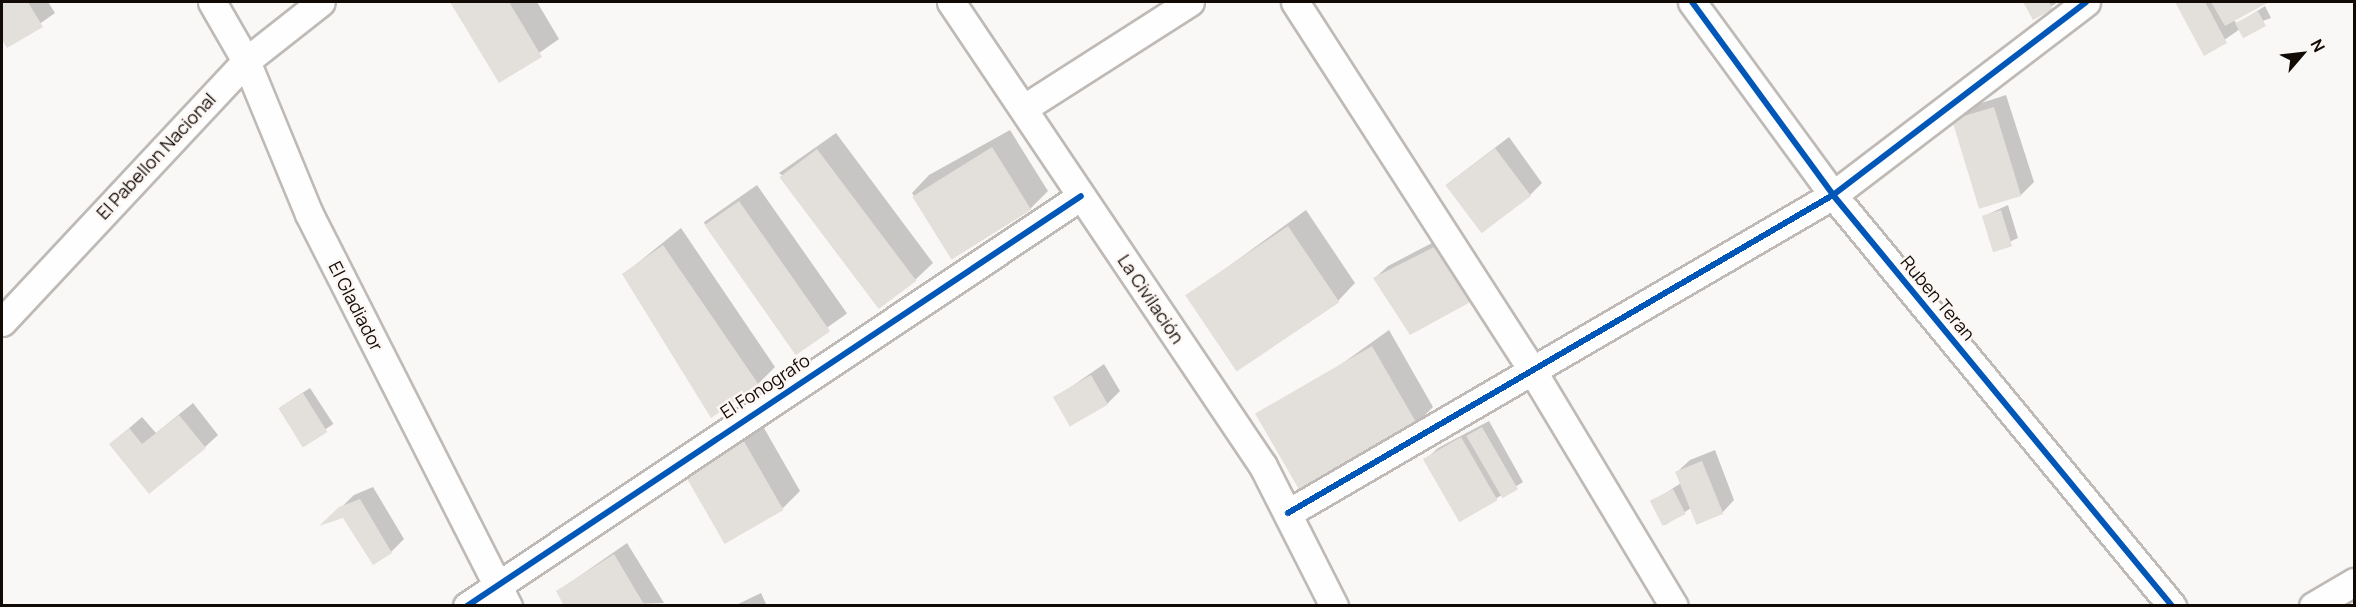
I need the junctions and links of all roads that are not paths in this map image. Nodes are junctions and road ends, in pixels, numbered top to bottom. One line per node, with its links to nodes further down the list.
1 (212, 2): 8 (street, El Gladiador)
2 (321, 2): 8 (street, El Pabellon Nacional)
3 (951, 2): 9 (street, La Civilación)
4 (1190, 2): 9 (street)
5 (1294, 2): 13 (street)
6 (1692, 2): 10 (street, Ruben Teran)
7 (2086, 2): 10 (street)
8 (246, 61): 12 (street, El Pabellon Nacional); 15 (street, El Gladiador)
9 (1024, 108): 11 (street, La Civilación)
10 (1833, 195): 13 (street); 21 (street, Ruben Teran)
11 (1082, 196): 14 (street, La Civilación); 15 (street, El Fonografo)
12 (2, 322)
13 (1532, 370): 14 (street); 20 (street)
14 (1288, 513): 19 (street, La Civilación)
15 (495, 582): 17 (street, El Fonografo); 18 (street, El Gladiador)
16 (2355, 582): 22 (street)
17 (466, 606)
18 (508, 606)
19 (1334, 606)
20 (1674, 606)
21 (2172, 606)
22 (2313, 606)

